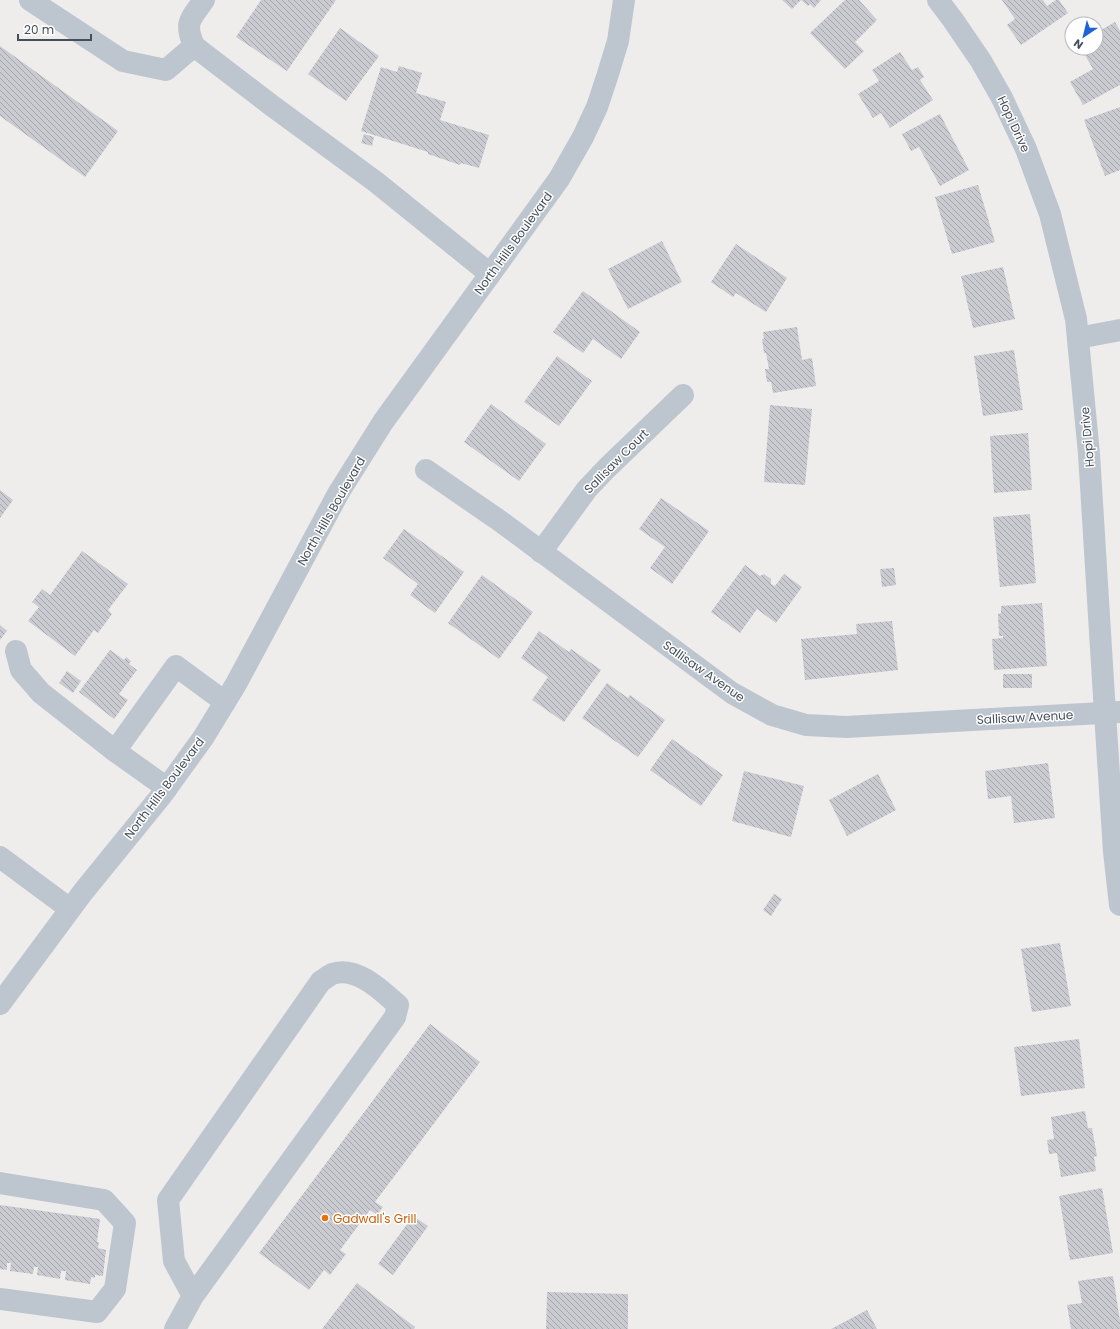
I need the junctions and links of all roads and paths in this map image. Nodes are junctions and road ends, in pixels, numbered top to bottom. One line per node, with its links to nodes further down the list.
1 (30, 0): 5 (street)
2 (204, 0): 5 (street)
3 (624, 0): 6 (street, North Hills Boulevard)
4 (938, 0): 8 (street, Hopi Drive)
5 (194, 46): 6 (street)
6 (490, 274): 13 (street, North Hills Boulevard)
7 (1120, 330): 8 (street)
8 (1078, 338): 14 (street, Hopi Drive)
9 (683, 395): 11 (street, Sallisaw Court)
10 (426, 470): 11 (street, Sallisaw Avenue)
11 (541, 552): 14 (street, Sallisaw Avenue)
12 (16, 651): 15 (street)
13 (225, 702): 15 (street); 16 (street, North Hills Boulevard)
14 (1112, 712): 18 (street, Hopi Drive)
15 (115, 751): 16 (street)
16 (167, 788): 19 (street, North Hills Boulevard)
17 (0, 857): 19 (street)
18 (1120, 905)
19 (70, 909): 20 (street, North Hills Boulevard)
20 (0, 1004)
21 (0, 1183): 23 (street)
22 (193, 1296): 22 (street); 24 (street)
23 (0, 1299)
24 (175, 1329)

